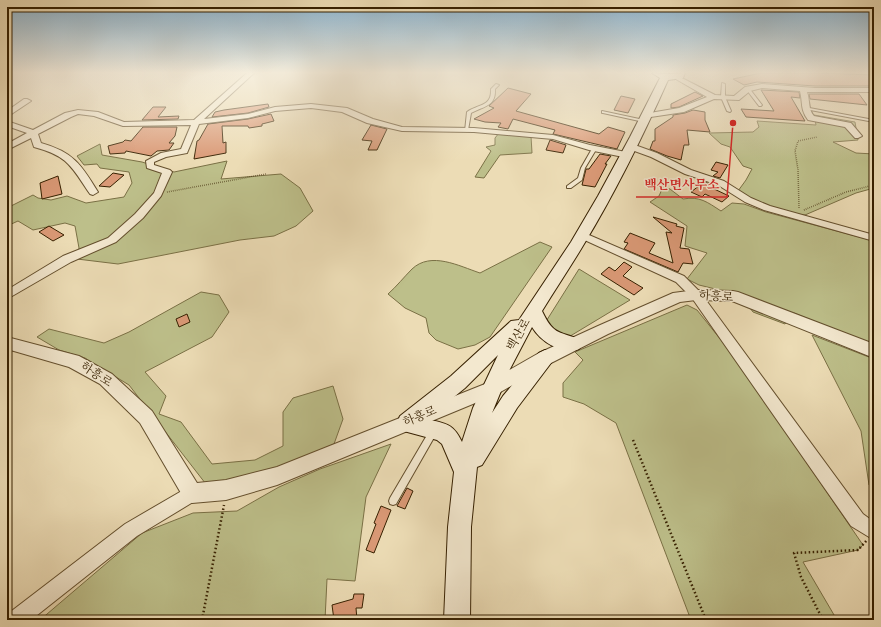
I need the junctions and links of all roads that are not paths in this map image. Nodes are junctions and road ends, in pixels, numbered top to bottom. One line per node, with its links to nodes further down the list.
1 (25, 102): 13 (street)
2 (218, 102): 16 (street)
3 (489, 102): 18 (lane)
4 (654, 102): 14 (main road, 백산로)
5 (700, 102): 14 (street)
6 (725, 102): 11 (lane)
7 (758, 102): 9 (lane)
8 (806, 102): 10 (street)
9 (760, 105)
10 (805, 108): 15 (lane); 20 (street)
11 (729, 111)
12 (603, 112): 14 (lane)
13 (7, 115)
14 (645, 118): 23 (main road, 백산로)
15 (874, 121)
16 (196, 122): 18 (street); 19 (street); 28 (street)
17 (7, 123): 19 (street)
18 (466, 130): 22 (street)
19 (34, 133): 21 (street); 25 (street)
20 (858, 136)
21 (7, 147)
22 (595, 148): 23 (street); 24 (lane)
23 (630, 151): 26 (main road, 백산로); 27 (street)
24 (569, 187)
25 (94, 192)
26 (582, 235): 29 (street); 30 (main road, 백산로)
27 (874, 238)
28 (7, 295)
29 (696, 295): 32 (street, 하흥로); 33 (street, 하흥로); 41 (street)
30 (533, 310): 32 (main road); 35 (main road, 백산로); 36 (main road)
31 (7, 342): 39 (street, 하흥로)
32 (573, 344): 34 (street, 하흥로)
33 (874, 351)
34 (545, 358): 35 (street, 하흥로); 38 (main road)
35 (491, 389): 36 (street, 하흥로); 38 (main road, 백산로)
36 (407, 423): 37 (main road); 39 (street, 하흥로)
37 (435, 429): 38 (main road); 40 (lane)
38 (465, 472): 43 (main road, 백산로)
39 (192, 493): 42 (street)
40 (393, 501)
41 (874, 532)
42 (16, 620)
43 (457, 620)

